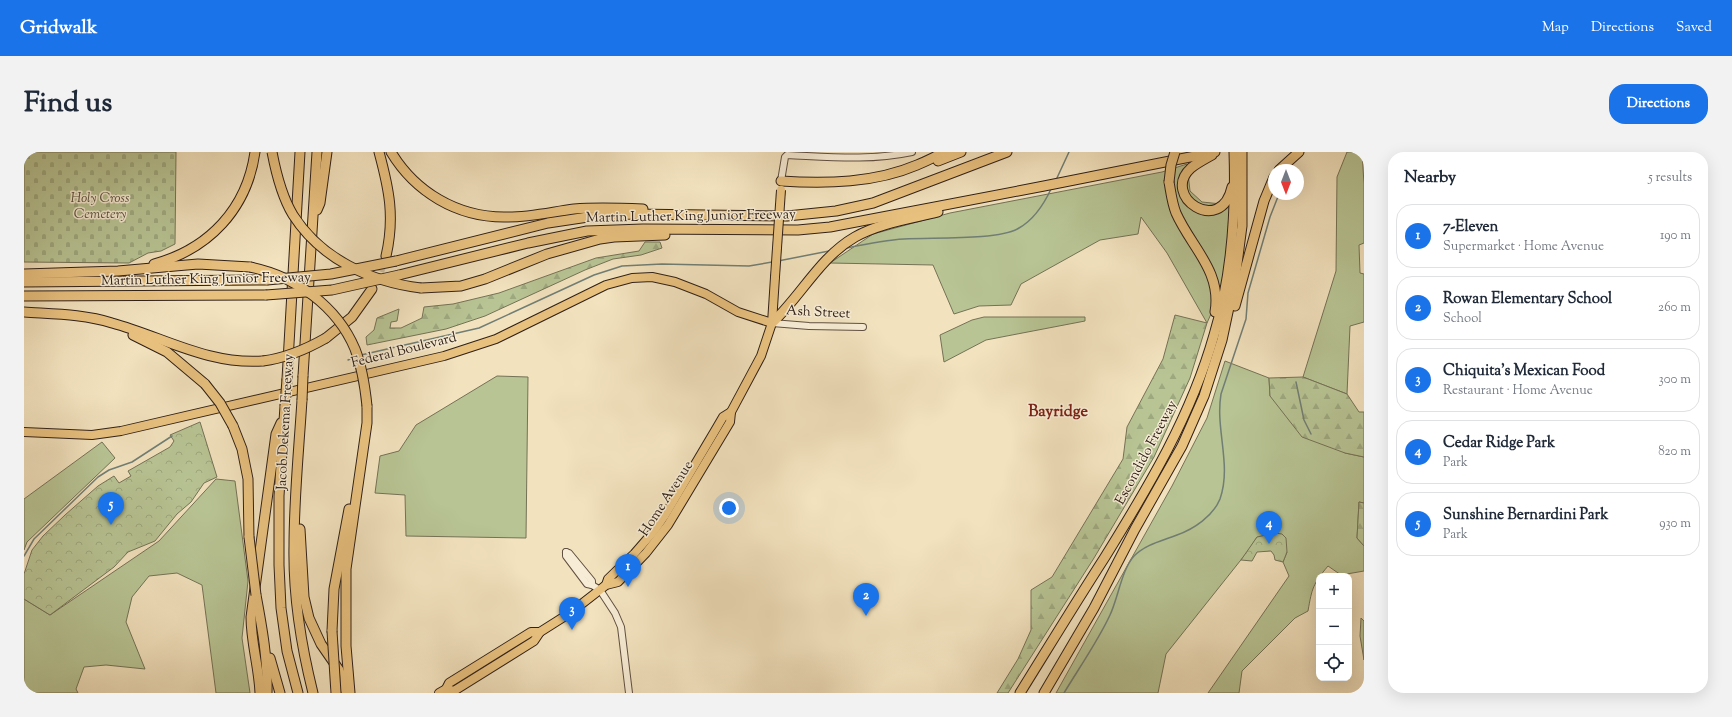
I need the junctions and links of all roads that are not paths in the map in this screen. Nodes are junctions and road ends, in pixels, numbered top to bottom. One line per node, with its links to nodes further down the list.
1 (255, 152): 29 (highway)
2 (272, 152): 27 (highway, bridge)
3 (300, 152): 40 (highway, Jacob Dekema Freeway, bridge)
4 (317, 152): 26 (highway, Jacob Dekema Freeway)
5 (327, 152): 26 (highway)
6 (379, 152): 28 (highway)
7 (392, 152): 25 (highway)
8 (912, 152): 22 (street, Home Avenue)
9 (945, 152): 20 (highway)
10 (961, 152): 20 (highway)
11 (997, 152): 21 (highway)
12 (1007, 152): 21 (highway, Martin Luther King Junior Freeway)
13 (1175, 152): 38 (highway, bridge)
14 (1216, 152): 18 (highway); 24 (highway, Martin Luther King Junior Freeway)
15 (1234, 152): 18 (highway, Escondido Freeway)
16 (1242, 152): 39 (highway, Escondido Freeway)
17 (1299, 152): 19 (highway)
18 (1235, 164): 38 (highway, Escondido Freeway)
19 (1286, 164)
20 (917, 166): 22 (highway)
21 (964, 168): 25 (highway, Martin Luther King Junior Freeway)
22 (781, 185): 36 (main road, Home Avenue, bridge)
23 (1268, 191): 39 (highway)
24 (1014, 192): 27 (highway, Martin Luther King Junior Freeway); 36 (highway)
25 (763, 216): 31 (highway, Martin Luther King Junior Freeway, bridge)
26 (314, 220): 43 (highway, Jacob Dekema Freeway, bridge)
27 (690, 230): 33 (highway, Martin Luther King Junior Freeway, bridge)
28 (386, 256)
29 (103, 272): 30 (highway); 42 (highway, bridge)
30 (24, 274)
31 (24, 282)
32 (372, 289): 35 (highway, bridge)
33 (24, 296)
34 (24, 312): 35 (highway)
35 (69, 315): 46 (highway, bridge)
36 (772, 323): 37 (street, Ash Street); 41 (main road, Federal Boulevard); 45 (main road, Home Avenue)
37 (863, 327)
38 (1203, 369): 57 (highway, Escondido Freeway)
39 (1213, 370): 58 (highway, Escondido Freeway)
40 (285, 410): 48 (highway); 51 (highway, Jacob Dekema Freeway)
41 (24, 432)
42 (364, 437): 53 (highway, bridge); 55 (highway)
43 (298, 463): 52 (highway, Jacob Dekema Freeway); 54 (highway)
44 (592, 585): 44 (street); 45 (street)
45 (603, 588): 47 (main road, Home Avenue); 56 (street)
46 (263, 630): 49 (highway); 50 (highway)
47 (443, 691)
48 (260, 693)
49 (267, 693)
50 (280, 693)
51 (298, 693)
52 (314, 693)
53 (336, 693)
54 (347, 693)
55 (350, 693)
56 (629, 693)
57 (1020, 693)
58 (1044, 693)

